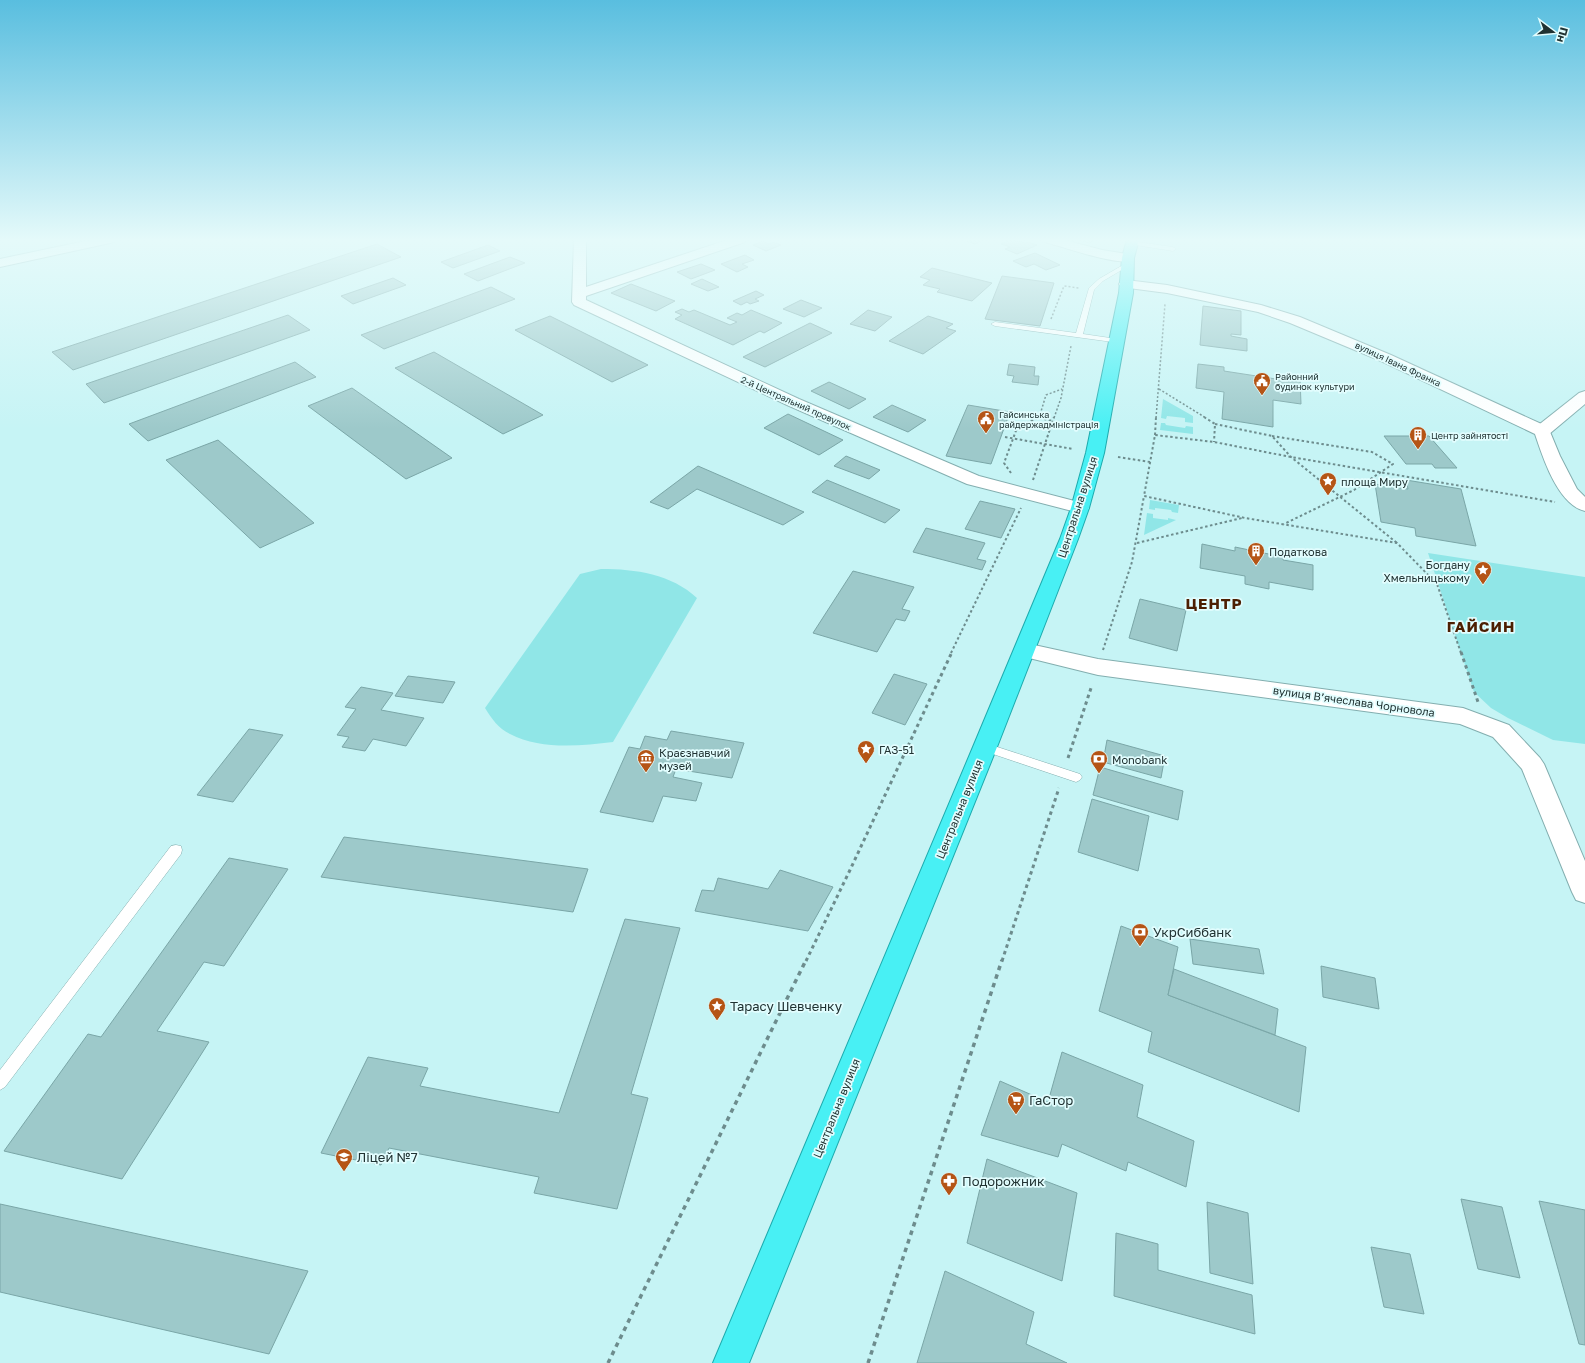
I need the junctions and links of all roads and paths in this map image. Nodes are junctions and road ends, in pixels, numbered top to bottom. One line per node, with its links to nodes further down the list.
1 (580, 303): 29 (street, 2-й Центральний провулок)
2 (1057, 303): 8 (path)
3 (1087, 303): 9 (lane)
4 (1123, 303): 10 (highway, Центральна вулиця)
5 (1166, 303): 12 (path)
6 (1231, 303): 17 (street, вулиця Івана Франка)
7 (995, 324): 8 (lane)
8 (1046, 331): 9 (lane)
9 (1076, 335): 10 (lane); 11 (path)
10 (1117, 341): 34 (highway, Центральна вулиця)
11 (1062, 388): 14 (path); 15 (path)
12 (1159, 390): 16 (path); 18 (path)
13 (1585, 396): 17 (street)
14 (1039, 418): 15 (path); 21 (path)
15 (1053, 421): 23 (path)
16 (1215, 424): 19 (path); 22 (path)
17 (1542, 431): 33 (street)
18 (1155, 435): 22 (path); 27 (path)
19 (1272, 436): 26 (path); 28 (path)
20 (1005, 437): 21 (path)
21 (1013, 438): 23 (path); 29 (path)
22 (1214, 442): 26 (path)
23 (1046, 444): 24 (path); 29 (path)
24 (1074, 449)
25 (1118, 456): 27 (path)
26 (1290, 457): 28 (path); 31 (path)
27 (1150, 462): 30 (path)
28 (1382, 473): 31 (path); 32 (path)
29 (1029, 491): 34 (street, 2-й Центральний провулок); 48 (path)
30 (1144, 496): 35 (path); 37 (path)
31 (1341, 498): 36 (path); 38 (path)
32 (1562, 504)
33 (1585, 506)
34 (1080, 508): 39 (highway, Центральна вулиця)
35 (1245, 518): 36 (path); 37 (path)
36 (1284, 524): 38 (path)
37 (1137, 543): 40 (path)
38 (1397, 544): 41 (path)
39 (1025, 650): 40 (street, вулиця Вʼячеслава Чорновола); 42 (highway, Центральна вулиця)
40 (1098, 667): 41 (street, вулиця Вʼячеслава Чорновола); 43 (path)
41 (1486, 725): 46 (street, вулиця Вʼячеслава Чорновола)
42 (985, 747): 43 (lane); 49 (highway, Центральна вулиця)
43 (1064, 773): 44 (lane); 50 (path)
44 (1076, 777)
45 (176, 850): 47 (lane)
46 (1585, 892)
47 (0, 1082)
48 (608, 1363)
49 (731, 1363)
50 (868, 1363)

